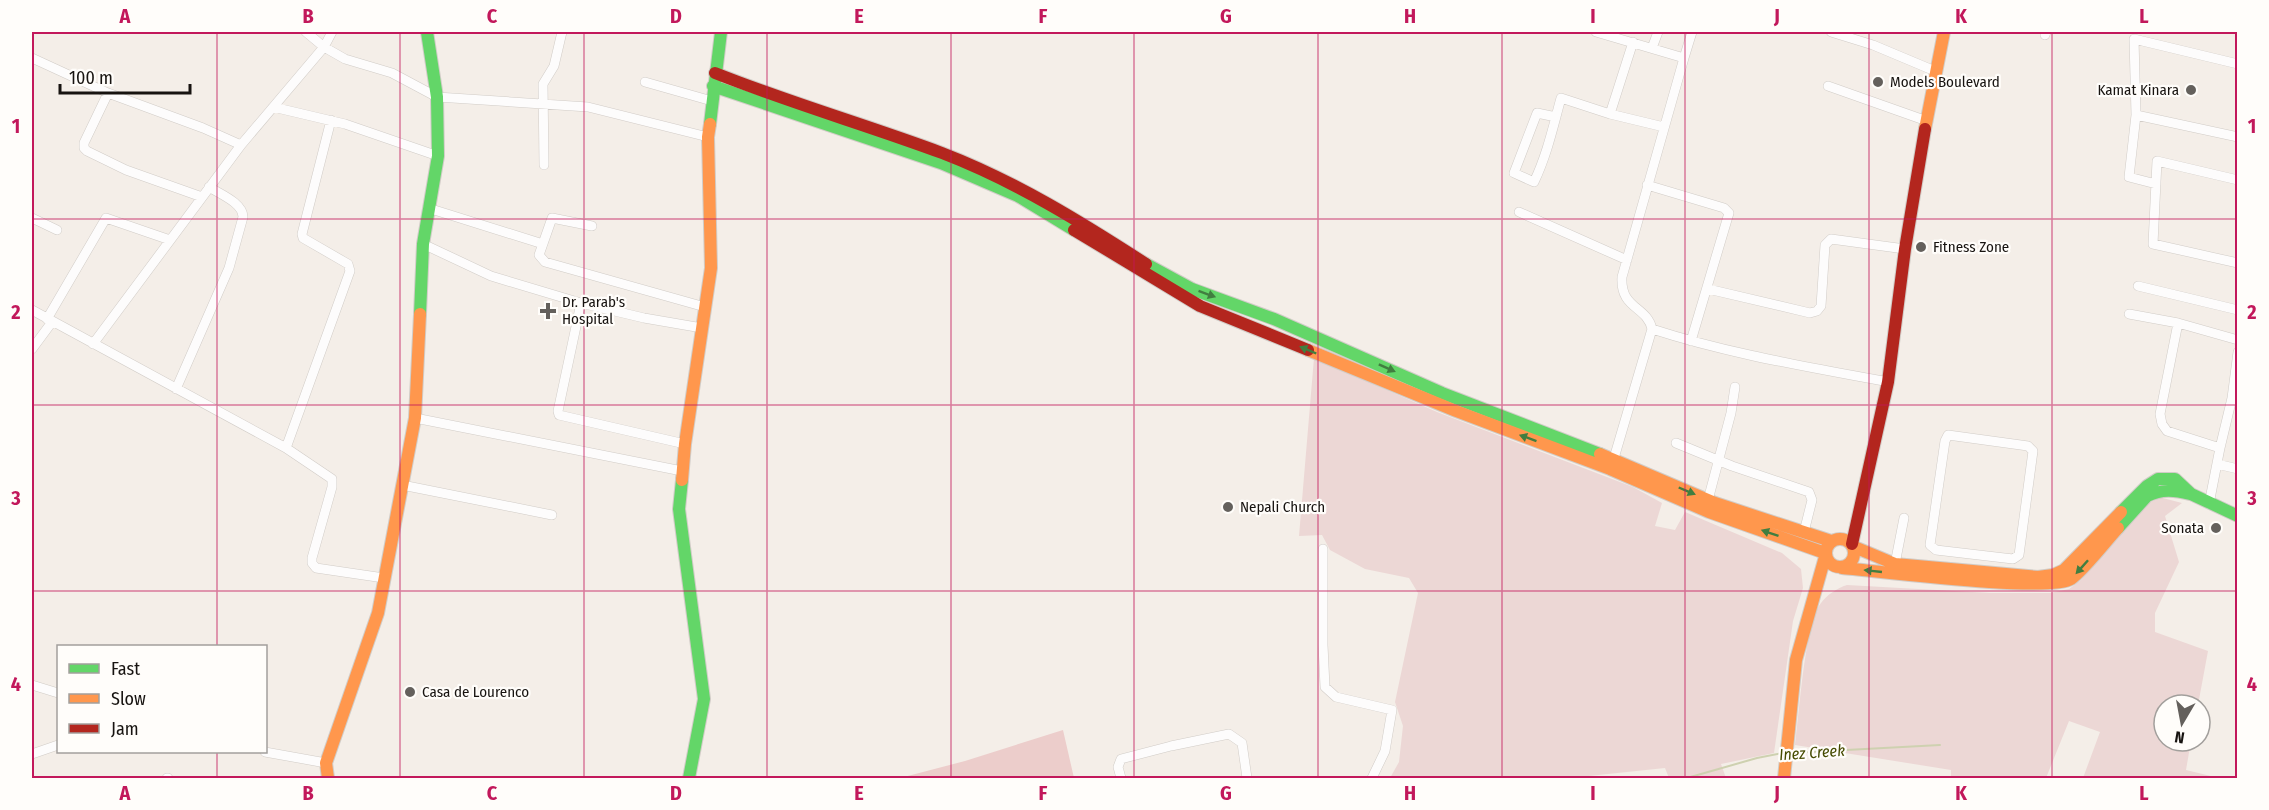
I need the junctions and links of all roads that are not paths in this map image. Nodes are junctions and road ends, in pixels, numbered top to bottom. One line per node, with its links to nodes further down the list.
1 (306, 32): 12 (street)
2 (332, 32): 12 (street)
3 (427, 32): 22 (street)
4 (562, 32): 24 (street)
5 (722, 32): 18 (street)
6 (1596, 32): 11 (street)
7 (1658, 32): 13 (street)
8 (1692, 32): 15 (street)
9 (1831, 32): 17 (street)
10 (1944, 32): 17 (street)
11 (1633, 42): 13 (street); 26 (street)
12 (324, 47): 22 (street); 25 (street)
13 (1652, 48): 15 (street)
14 (32, 58): 21 (street)
15 (1684, 58): 31 (street)
16 (2238, 64): 27 (street)
17 (1935, 71): 30 (street)
18 (714, 80): 23 (street); 79 (street)
19 (645, 82): 23 (street)
20 (1828, 86): 30 (street)
21 (108, 93): 34 (street); 41 (street)
22 (437, 97): 24 (street); 35 (street)
23 (712, 101): 32 (street)
24 (544, 105): 32 (street); 36 (street)
25 (273, 107): 29 (street); 34 (street)
26 (1610, 114): 28 (street); 31 (street)
27 (2136, 115): 33 (street); 38 (street)
28 (1556, 117): 28 (street)
29 (331, 120): 35 (street); 76 (street)
30 (1927, 121): 50 (street)
31 (1664, 127): 39 (street)
32 (708, 137): 56 (street)
33 (2238, 137)
34 (241, 145): 40 (street)
35 (438, 156): 42 (street)
36 (544, 165)
37 (2238, 180): 38 (street)
38 (2156, 184): 52 (street)
39 (1647, 185): 51 (street); 54 (street)
40 (209, 187): 41 (street); 71 (street)
41 (202, 196): 47 (street)
42 (428, 208): 48 (street); 49 (street)
43 (1519, 212): 51 (street)
44 (32, 218): 46 (street)
45 (592, 226): 49 (street)
46 (57, 230)
47 (170, 240): 60 (street); 66 (street)
48 (423, 244): 55 (street); 73 (street)
49 (543, 244): 56 (street)
50 (1905, 249): 54 (street); 69 (street)
51 (1627, 260): 63 (street)
52 (2238, 263)
53 (2138, 286): 58 (street)
54 (1708, 289): 65 (street)
55 (581, 303): 62 (street); 75 (street)
56 (705, 308): 62 (street)
57 (32, 310): 60 (street)
58 (2238, 310)
59 (2129, 314): 61 (street)
60 (50, 320): 66 (street); 67 (street)
61 (2178, 323): 64 (street); 77 (street)
62 (702, 328): 75 (street)
63 (1652, 329): 65 (street); 79 (street)
64 (2238, 340)
65 (1691, 342): 69 (street)
66 (93, 344): 71 (street)
67 (32, 349)
68 (2238, 352): 72 (street)
69 (1888, 382): 90 (street)
70 (1735, 387): 78 (street)
71 (176, 389): 76 (street)
72 (2233, 416): 77 (street)
73 (416, 418): 82 (street); 83 (street)
74 (1676, 443): 78 (street)
75 (685, 444): 82 (street)
76 (286, 448): 99 (street)
77 (2220, 448): 80 (street)
78 (1719, 462): 85 (street); 91 (street)
79 (1612, 464): 85 (street, one-way to 85); 93 (street, one-way to 79)
80 (2217, 464): 81 (street); 86 (street)
81 (2238, 469)
82 (682, 471): 108 (street)
83 (402, 485): 87 (street); 99 (street)
84 (2191, 494): 86 (street); 97 (street, one-way to 97); 98 (street)
85 (1708, 500): 91 (street)
86 (2209, 504): 88 (street)
87 (552, 515)
88 (2238, 516)
89 (1904, 518): 96 (street)
90 (1856, 520): 92 (street); 93 (street)
91 (1804, 532): 93 (street)
92 (1852, 545): 93 (street); 96 (street); 97 (street)
93 (1830, 547): 97 (street); 100 (street)
94 (1323, 549): 111 (street)
95 (1979, 556): 95 (street); 98 (street)
96 (1894, 564): 98 (street)
97 (1840, 567): 100 (street)
98 (1976, 572)
99 (384, 578): 106 (street)
100 (1813, 600): 112 (street)
101 (32, 685): 102 (street)
102 (57, 693)
103 (57, 745): 105 (street)
104 (267, 752): 106 (street)
105 (32, 754)
106 (326, 763): 107 (street)
107 (330, 778)
108 (689, 778)
109 (1121, 778): 110 (street)
110 (1247, 778)
111 (1372, 778)
112 (1784, 778)

